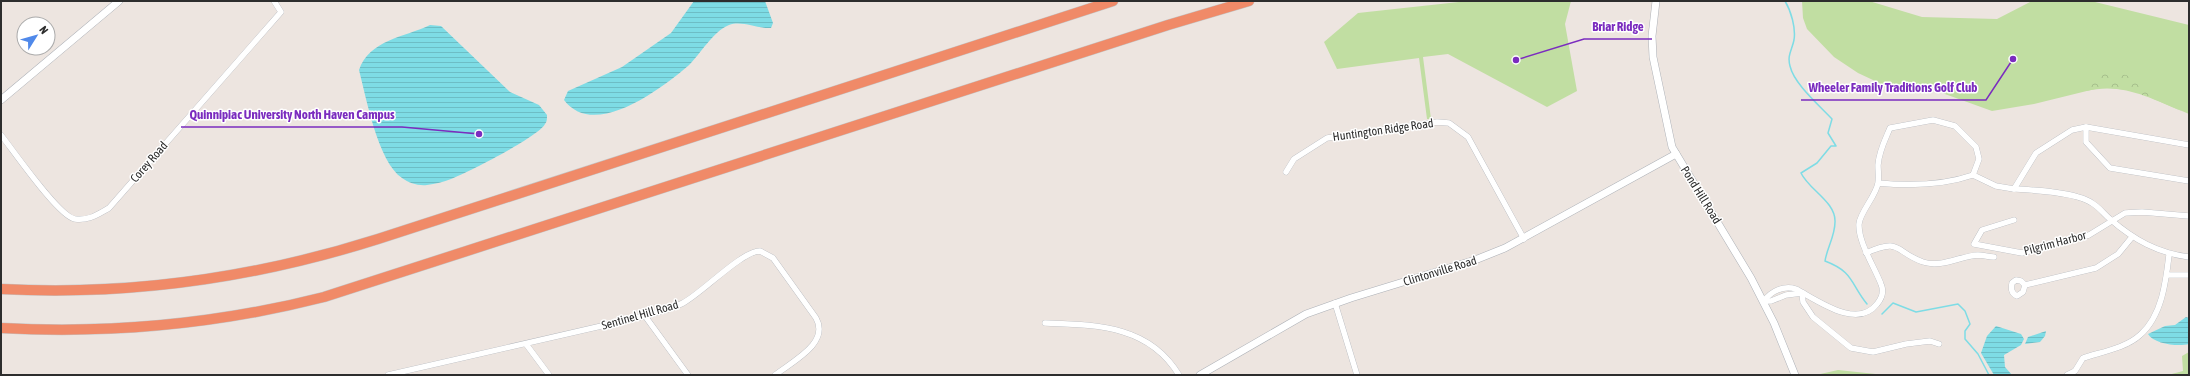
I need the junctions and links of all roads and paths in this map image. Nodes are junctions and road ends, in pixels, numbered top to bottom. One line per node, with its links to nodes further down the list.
1 (119, 1): 6 (street)
2 (274, 1): 8 (street, Corey Road)
3 (1113, 1): 28 (highway)
4 (1249, 1): 34 (highway)
5 (1656, 1): 10 (street, Pond Hill Road)
6 (1, 100)
7 (2086, 127): 9 (street); 13 (street); 15 (street)
8 (1, 135)
9 (2189, 145)
10 (1676, 154): 20 (street, Clintonville Road); 30 (street, Pond Hill Road)
11 (1286, 172): 20 (street, Huntington Ridge Road)
12 (1973, 175): 14 (street); 14 (street); 15 (street)
13 (2189, 181)
14 (1878, 183): 21 (street)
15 (2014, 189): 18 (street)
16 (2189, 216): 18 (street)
17 (2014, 220): 18 (street, Pilgrim Harbor)
18 (2111, 220): 19 (street)
19 (2132, 237): 22 (street); 27 (street)
20 (1524, 239): 31 (street, Clintonville Road)
21 (1866, 253): 23 (street); 29 (street)
22 (2169, 254): 24 (street); 25 (street)
23 (1994, 257)
24 (2189, 257)
25 (2167, 275): 26 (street); 46 (street)
26 (2189, 276)
27 (2025, 285)
28 (1, 290)
29 (1802, 293): 30 (street); 36 (street)
30 (1764, 301): 45 (street, Pond Hill Road)
31 (1335, 303): 43 (street, Clintonville Road); 44 (street)
32 (645, 316): 35 (street, Sentinel Hill Road); 40 (street); 41 (street, Sentinel Hill Road)
33 (1045, 323): 42 (street)
34 (1, 328)
35 (526, 344): 37 (street, Sentinel Hill Road); 39 (street)
36 (1939, 344)
37 (407, 373): 38 (street, Sentinel Hill Road)
38 (388, 375)
39 (549, 375)
40 (688, 375)
41 (775, 375)
42 (1179, 375)
43 (1200, 375)
44 (1357, 375)
45 (1795, 375)
46 (2067, 375)

